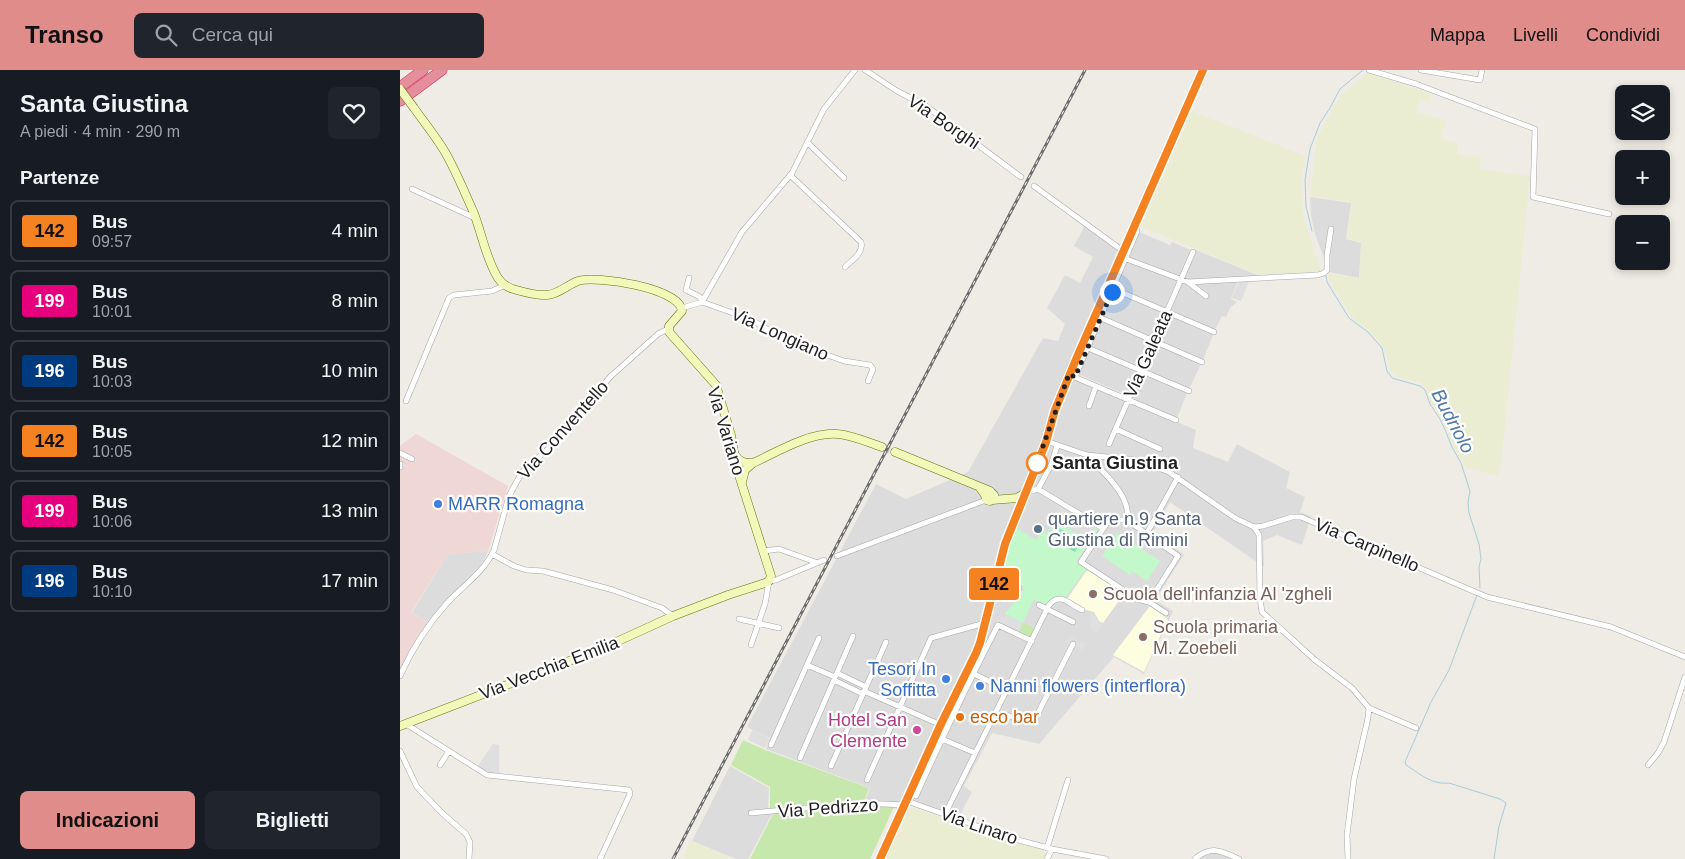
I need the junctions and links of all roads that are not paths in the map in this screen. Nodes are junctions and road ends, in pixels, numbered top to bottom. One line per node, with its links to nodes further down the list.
1 (423, 70): 9 (highway)
2 (442, 70): 10 (highway)
3 (855, 70): 11 (street)
4 (865, 70): 13 (street, Via Borghi)
5 (1203, 70): 24 (main road)
6 (1369, 70): 19 (street)
7 (1421, 70): 8 (street)
8 (1482, 70)
9 (400, 88): 17 (street, bridge)
10 (400, 101)
11 (807, 142): 12 (street); 14 (street)
12 (790, 175): 25 (street); 32 (street)
13 (1021, 177)
14 (844, 178)
15 (1034, 186): 24 (street)
16 (412, 189): 18 (street)
17 (471, 207): 18 (street); 20 (street)
18 (463, 212): 20 (street)
19 (1609, 214)
20 (476, 218): 29 (street)
21 (1331, 230): 28 (street)
22 (1137, 231): 24 (street)
23 (1193, 252): 27 (street, Via Galeata)
24 (1123, 256): 27 (street); 30 (street); 42 (main road)
25 (845, 267)
26 (689, 278): 32 (street, Via Longiano)
27 (1181, 279): 28 (street); 34 (street, Via Galeata)
28 (1188, 282): 31 (street)
29 (505, 285): 33 (street); 47 (street)
30 (1114, 289): 34 (street); 35 (street)
31 (1206, 296)
32 (702, 302): 33 (street); 43 (street, Via Longiano)
33 (682, 308): 36 (street)
34 (1166, 311): 37 (street); 38 (street, Via Galeata)
35 (1101, 318): 38 (street); 39 (street)
36 (668, 329): 60 (street, Via Variano); 70 (street, Via Conventello)
37 (1214, 332)
38 (1154, 341): 40 (street); 41 (street, Via Galeata)
39 (1088, 348): 41 (street); 42 (street)
40 (1202, 362)
41 (1141, 370): 45 (street); 46 (street, Via Galeata)
42 (1072, 376): 44 (street); 51 (main road)
43 (868, 381)
44 (1096, 386): 46 (street); 48 (street)
45 (1189, 391)
46 (1128, 399): 49 (street); 50 (street, Via Galeata)
47 (406, 401)
48 (1088, 406)
49 (1176, 420)
50 (1116, 428): 52 (street, Via Galeata); 55 (street)
51 (1046, 442): 53 (street); 63 (main road)
52 (1109, 444)
53 (1058, 446): 58 (street); 62 (street)
54 (882, 447): 60 (street)
55 (1160, 449)
56 (895, 452): 64 (street)
57 (400, 453): 59 (street)
58 (1087, 455): 61 (street); 65 (street)
59 (412, 458)
60 (745, 466): 69 (street, Via Variano)
61 (1178, 477): 67 (street); 68 (street)
62 (1038, 489): 63 (street); 66 (street)
63 (1025, 493): 64 (street); 72 (main road)
64 (989, 496): 71 (street)
65 (1127, 520): 66 (street); 68 (street)
66 (1105, 526): 75 (street)
67 (1254, 527): 95 (street, Via Carpinello); 105 (street)
68 (1147, 533): 77 (street)
69 (764, 551): 73 (street, Via Variano); 73 (street)
70 (492, 554): 82 (street); 98 (street, Via Conventello)
71 (837, 556)
72 (996, 576): 74 (street); 86 (main road)
73 (770, 581): 82 (street, Via Vecchia Emilia); 85 (street)
74 (1019, 588)
75 (1122, 589)
76 (1128, 594): 77 (street)
77 (1149, 602): 81 (street)
78 (1039, 605): 79 (street)
79 (1047, 609): 80 (street); 84 (street); 90 (street)
80 (1082, 610)
81 (1166, 613)
82 (673, 616): 108 (street, Via Vecchia Emilia)
83 (739, 619): 85 (street)
84 (1073, 622)
85 (758, 623): 87 (street); 94 (street)
86 (985, 623): 92 (main road); 103 (street)
87 (779, 628)
88 (853, 636): 99 (street)
89 (819, 638): 96 (street)
90 (1032, 641): 92 (street); 101 (street)
91 (886, 642): 102 (street)
92 (984, 644): 97 (street); 104 (main road)
93 (1073, 644): 106 (street)
94 (751, 646)
95 (1685, 657)
96 (807, 665): 99 (street); 111 (street)
97 (974, 674): 101 (street); 104 (street)
98 (400, 676)
99 (835, 677): 102 (street); 115 (street)
100 (1685, 677): 117 (street)
101 (1007, 690): 106 (street)
102 (864, 691): 103 (street); 118 (street)
103 (900, 707): 107 (street); 119 (street)
104 (953, 707): 107 (main road); 110 (street)
105 (1369, 708): 109 (street); 133 (street)
106 (995, 713): 114 (street)
107 (941, 724): 122 (main road)
108 (403, 725): 112 (street)
109 (1416, 728)
110 (942, 739): 114 (street); 121 (street)
111 (771, 744)
112 (449, 751): 116 (street); 127 (street)
113 (400, 752): 126 (street)
114 (975, 753): 124 (street)
115 (800, 758)
116 (440, 764)
117 (1648, 765)
118 (831, 766)
119 (867, 780)
120 (1068, 780): 125 (street)
121 (916, 796)
122 (906, 803): 123 (street, Via Pedrizzo); 124 (street, Via Linaro); 128 (main road)
123 (751, 813)
124 (945, 814): 125 (street, Via Linaro)
125 (1050, 848): 129 (street); 130 (street, Via Linaro)
126 (469, 859)
127 (600, 859)
128 (880, 859)
129 (1047, 859)
130 (1106, 859)
131 (1195, 859): 132 (street)
132 (1239, 859)
133 (1348, 859)

